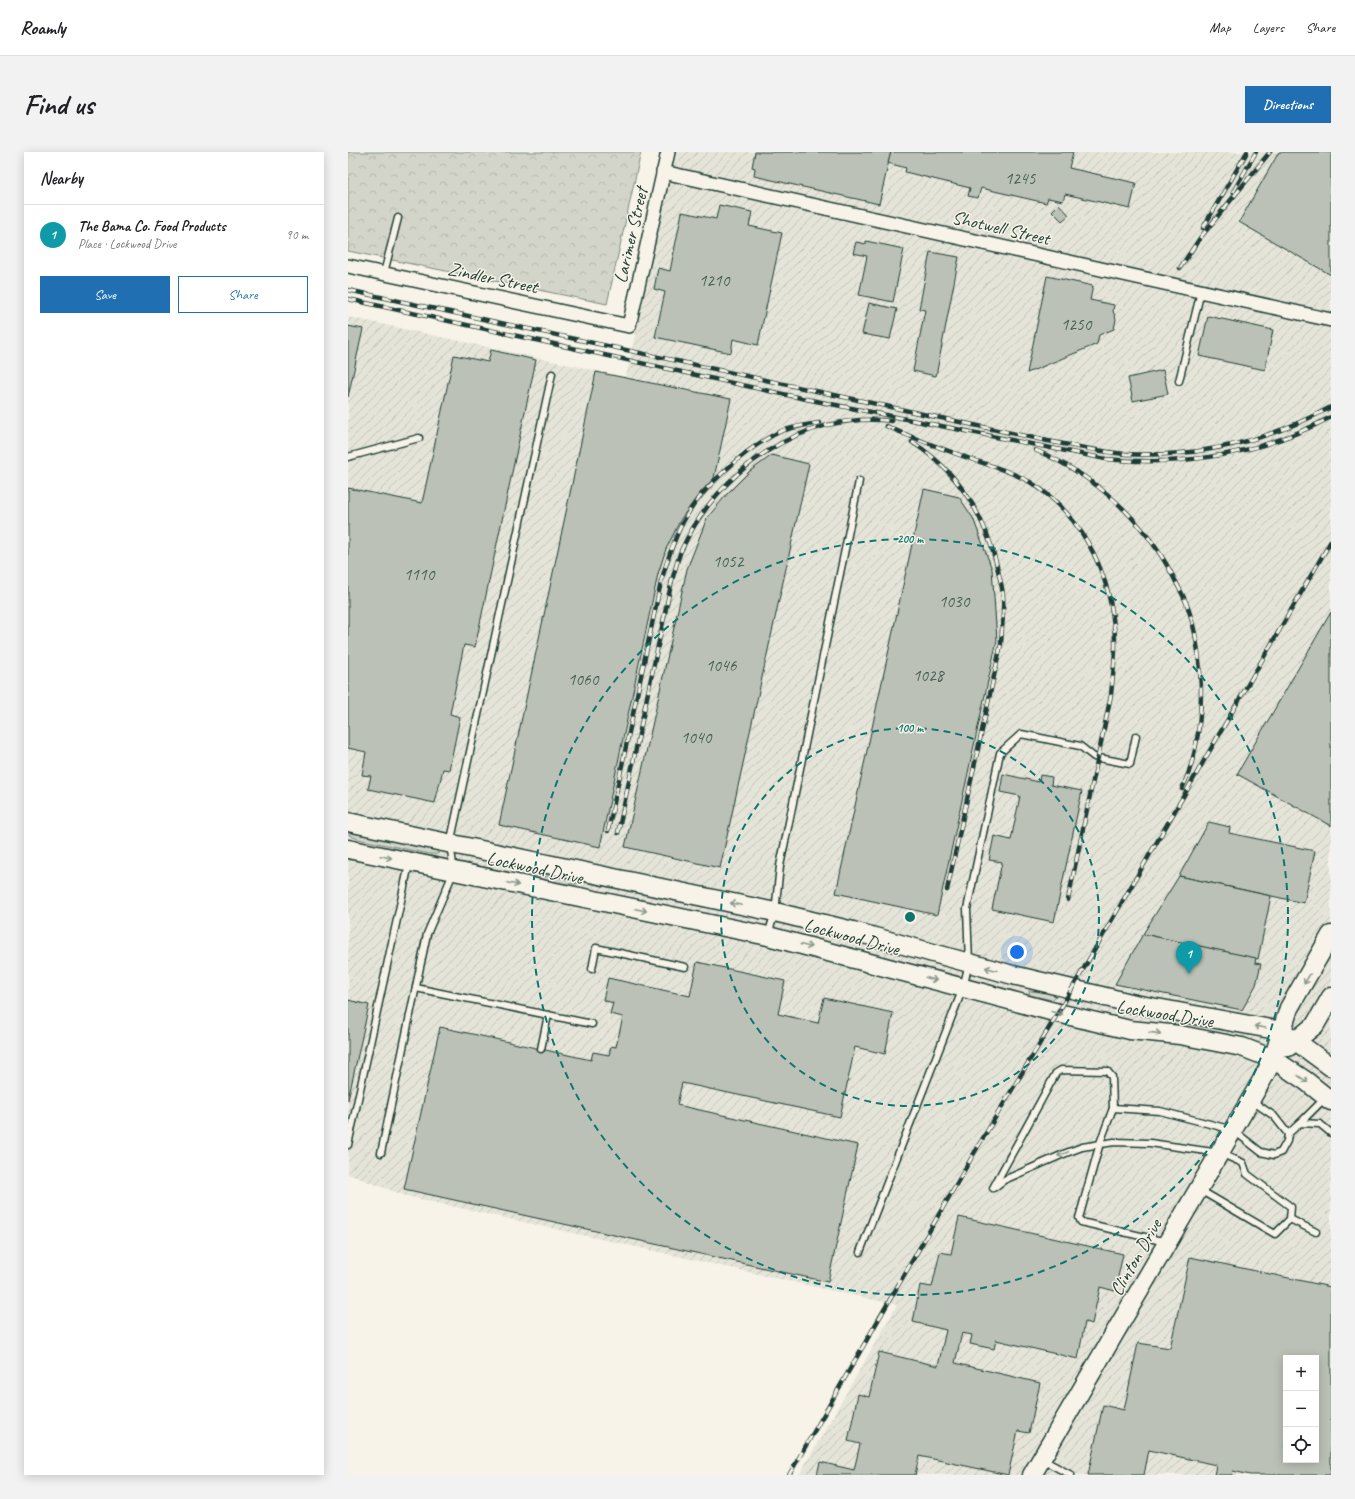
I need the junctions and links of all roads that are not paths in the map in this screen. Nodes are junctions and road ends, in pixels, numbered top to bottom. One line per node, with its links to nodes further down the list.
1 (668, 152): 2 (street, Larimer Street)
2 (663, 172): 6 (street, Shotwell Street); 8 (street, Larimer Street)
3 (398, 218): 5 (lane)
4 (348, 266): 5 (street, Zindler Street)
5 (384, 274): 8 (street, Zindler Street)
6 (1201, 291): 7 (street, Shotwell Street); 10 (lane)
7 (1330, 320)
8 (629, 326)
9 (552, 374): 16 (lane)
10 (1179, 381)
11 (419, 438): 12 (lane)
12 (348, 457)
13 (859, 481): 20 (lane)
14 (1136, 736): 23 (lane)
15 (348, 822): 16 (main road, Lockwood Drive)
16 (450, 844): 19 (lane); 20 (main road, Lockwood Drive, one-way to 16)
17 (348, 849): 18 (main road, Lockwood Drive, one-way to 18)
18 (409, 862): 19 (main road, Lockwood Drive); 43 (lane)
19 (454, 871): 22 (main road, Lockwood Drive, one-way to 22); 26 (lane)
20 (775, 912): 22 (lane); 23 (main road, Lockwood Drive)
21 (1331, 935): 31 (main road, Clinton Drive, one-way to 31)
22 (768, 936): 27 (main road, Lockwood Drive, one-way to 27)
23 (969, 963): 27 (lane); 31 (main road, Lockwood Drive, one-way to 23)
24 (685, 967): 25 (lane)
25 (592, 969)
26 (416, 988): 29 (lane); 44 (lane)
27 (963, 988): 33 (main road, Lockwood Drive, one-way to 33); 50 (lane)
28 (1331, 997): 31 (main road)
29 (548, 1015): 30 (lane); 32 (lane)
30 (592, 1024)
31 (1289, 1035): 33 (main road, Clinton Drive); 34 (main road, Lockwood Drive)
32 (541, 1049)
33 (1274, 1059): 35 (main road, Lockwood Drive, one-way to 35); 36 (main road, Clinton Drive)
34 (1331, 1068)
35 (1328, 1099): 38 (lane)
36 (1250, 1100): 39 (main road, Clinton Drive); 41 (lane)
37 (1113, 1108): 39 (lane); 42 (lane); 42 (lane, one-way to 37)
38 (1300, 1123): 40 (lane); 41 (lane)
39 (1234, 1130): 41 (lane); 45 (main road, Clinton Drive)
40 (1331, 1133)
41 (1288, 1134)
42 (1100, 1143): 45 (lane); 49 (lane)
43 (348, 1146)
44 (381, 1153)
45 (1220, 1153): 46 (main road, Clinton Drive); 47 (lane)
46 (1199, 1189): 47 (lane); 49 (main road, Clinton Drive)
47 (1290, 1219): 48 (lane)
48 (1316, 1232)
49 (1168, 1242): 51 (main road, Clinton Drive)
50 (860, 1252)
51 (1041, 1459): 52 (main road, Clinton Drive); 53 (lane)
52 (1032, 1475)
53 (1071, 1475)

